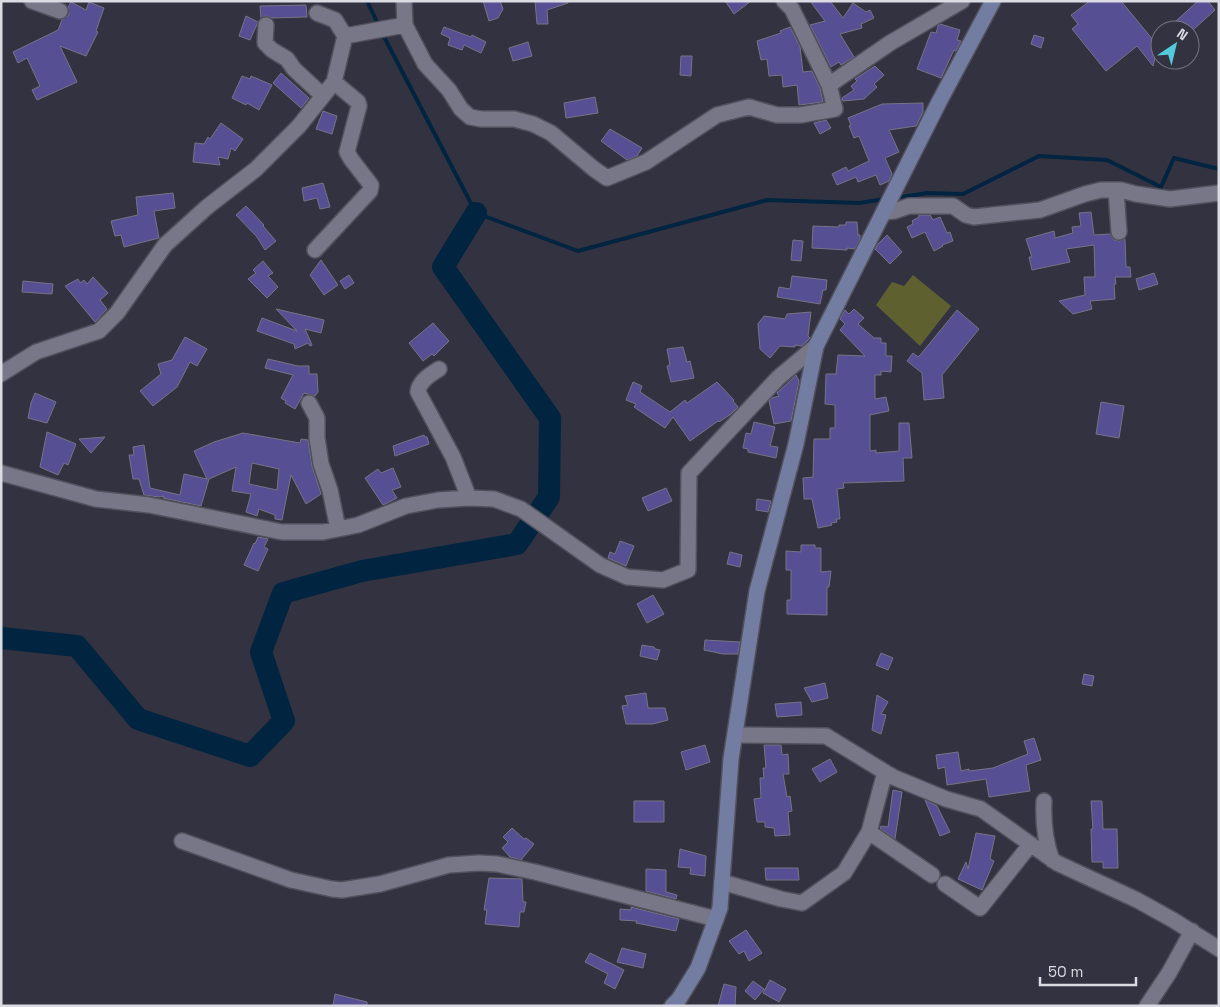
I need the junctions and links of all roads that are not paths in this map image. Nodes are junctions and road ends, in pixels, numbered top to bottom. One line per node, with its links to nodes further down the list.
1 (32, 1): 6 (street)
2 (404, 1): 9 (street)
3 (784, 1): 12 (street)
4 (962, 1): 12 (street)
5 (993, 1): 16 (street)
6 (60, 11)
7 (317, 13): 10 (street)
8 (266, 25): 13 (street)
9 (405, 25): 10 (street); 12 (street)
10 (345, 36): 11 (street)
11 (334, 82): 13 (street); 18 (street)
12 (829, 85)
13 (322, 95): 21 (street)
14 (1116, 190): 15 (street); 16 (street); 17 (street)
15 (1219, 193)
16 (886, 209): 19 (street)
17 (1119, 232)
18 (315, 250)
19 (816, 346): 24 (street); 26 (street)
20 (439, 369): 24 (street)
21 (1, 374)
22 (309, 403): 25 (street)
23 (1, 473): 25 (street)
24 (469, 498): 25 (street)
25 (338, 529)
26 (735, 735): 27 (street); 34 (street)
27 (885, 772): 29 (street); 31 (street)
28 (1044, 801): 32 (street)
29 (869, 832): 33 (street); 34 (street)
30 (182, 841): 36 (street)
31 (1030, 845): 32 (street); 35 (street)
32 (1052, 860): 37 (street)
33 (932, 875)
34 (722, 882): 36 (street)
35 (945, 884)
36 (716, 919): 39 (street)
37 (1192, 931): 38 (street); 40 (street)
38 (1219, 950)
39 (672, 1006)
40 (1147, 1006)

